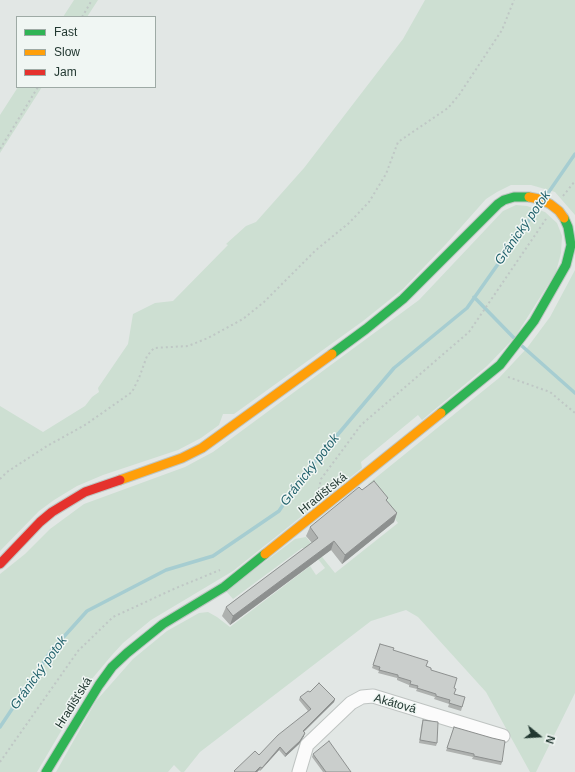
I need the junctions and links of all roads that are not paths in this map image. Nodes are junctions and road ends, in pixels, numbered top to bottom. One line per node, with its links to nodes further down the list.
1 (0, 564): 3 (street, Hradišťská, bridge)
2 (503, 736): 4 (street, Akátová)
3 (46, 772)
4 (299, 772)

